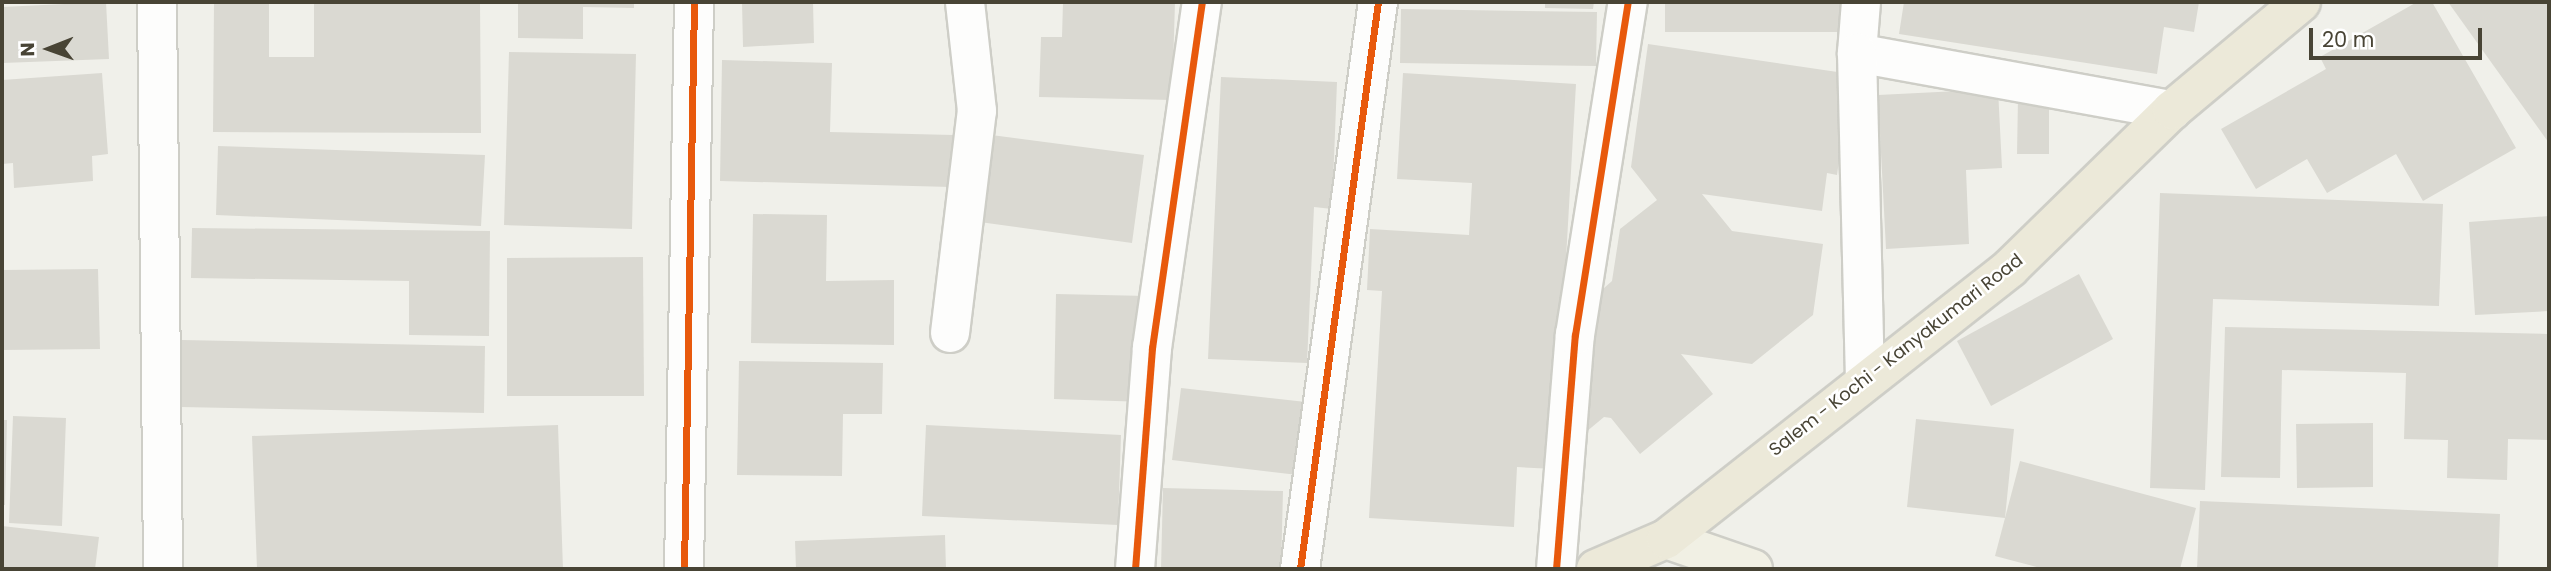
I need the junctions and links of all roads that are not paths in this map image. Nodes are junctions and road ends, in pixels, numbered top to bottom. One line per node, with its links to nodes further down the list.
1 (157, 2): 14 (street)
2 (694, 2): 15 (street)
3 (965, 2): 11 (street)
4 (1202, 2): 16 (street)
5 (1378, 2): 17 (street)
6 (1629, 2): 18 (street)
7 (1861, 2): 9 (street)
8 (2301, 2): 10 (highway, Salem - Kochi - Kanyakumari Road)
9 (1857, 53): 10 (street); 12 (street)
10 (2172, 110): 12 (highway, Salem - Kochi - Kanyakumari Road)
11 (950, 333)
12 (1865, 379): 13 (highway, Salem - Kochi - Kanyakumari Road)
13 (1666, 539): 19 (highway, Salem - Kochi - Kanyakumari Road); 20 (main road)
14 (163, 569)
15 (684, 569)
16 (1135, 569)
17 (1300, 569)
18 (1556, 569)
19 (1597, 569)
20 (1753, 569)

